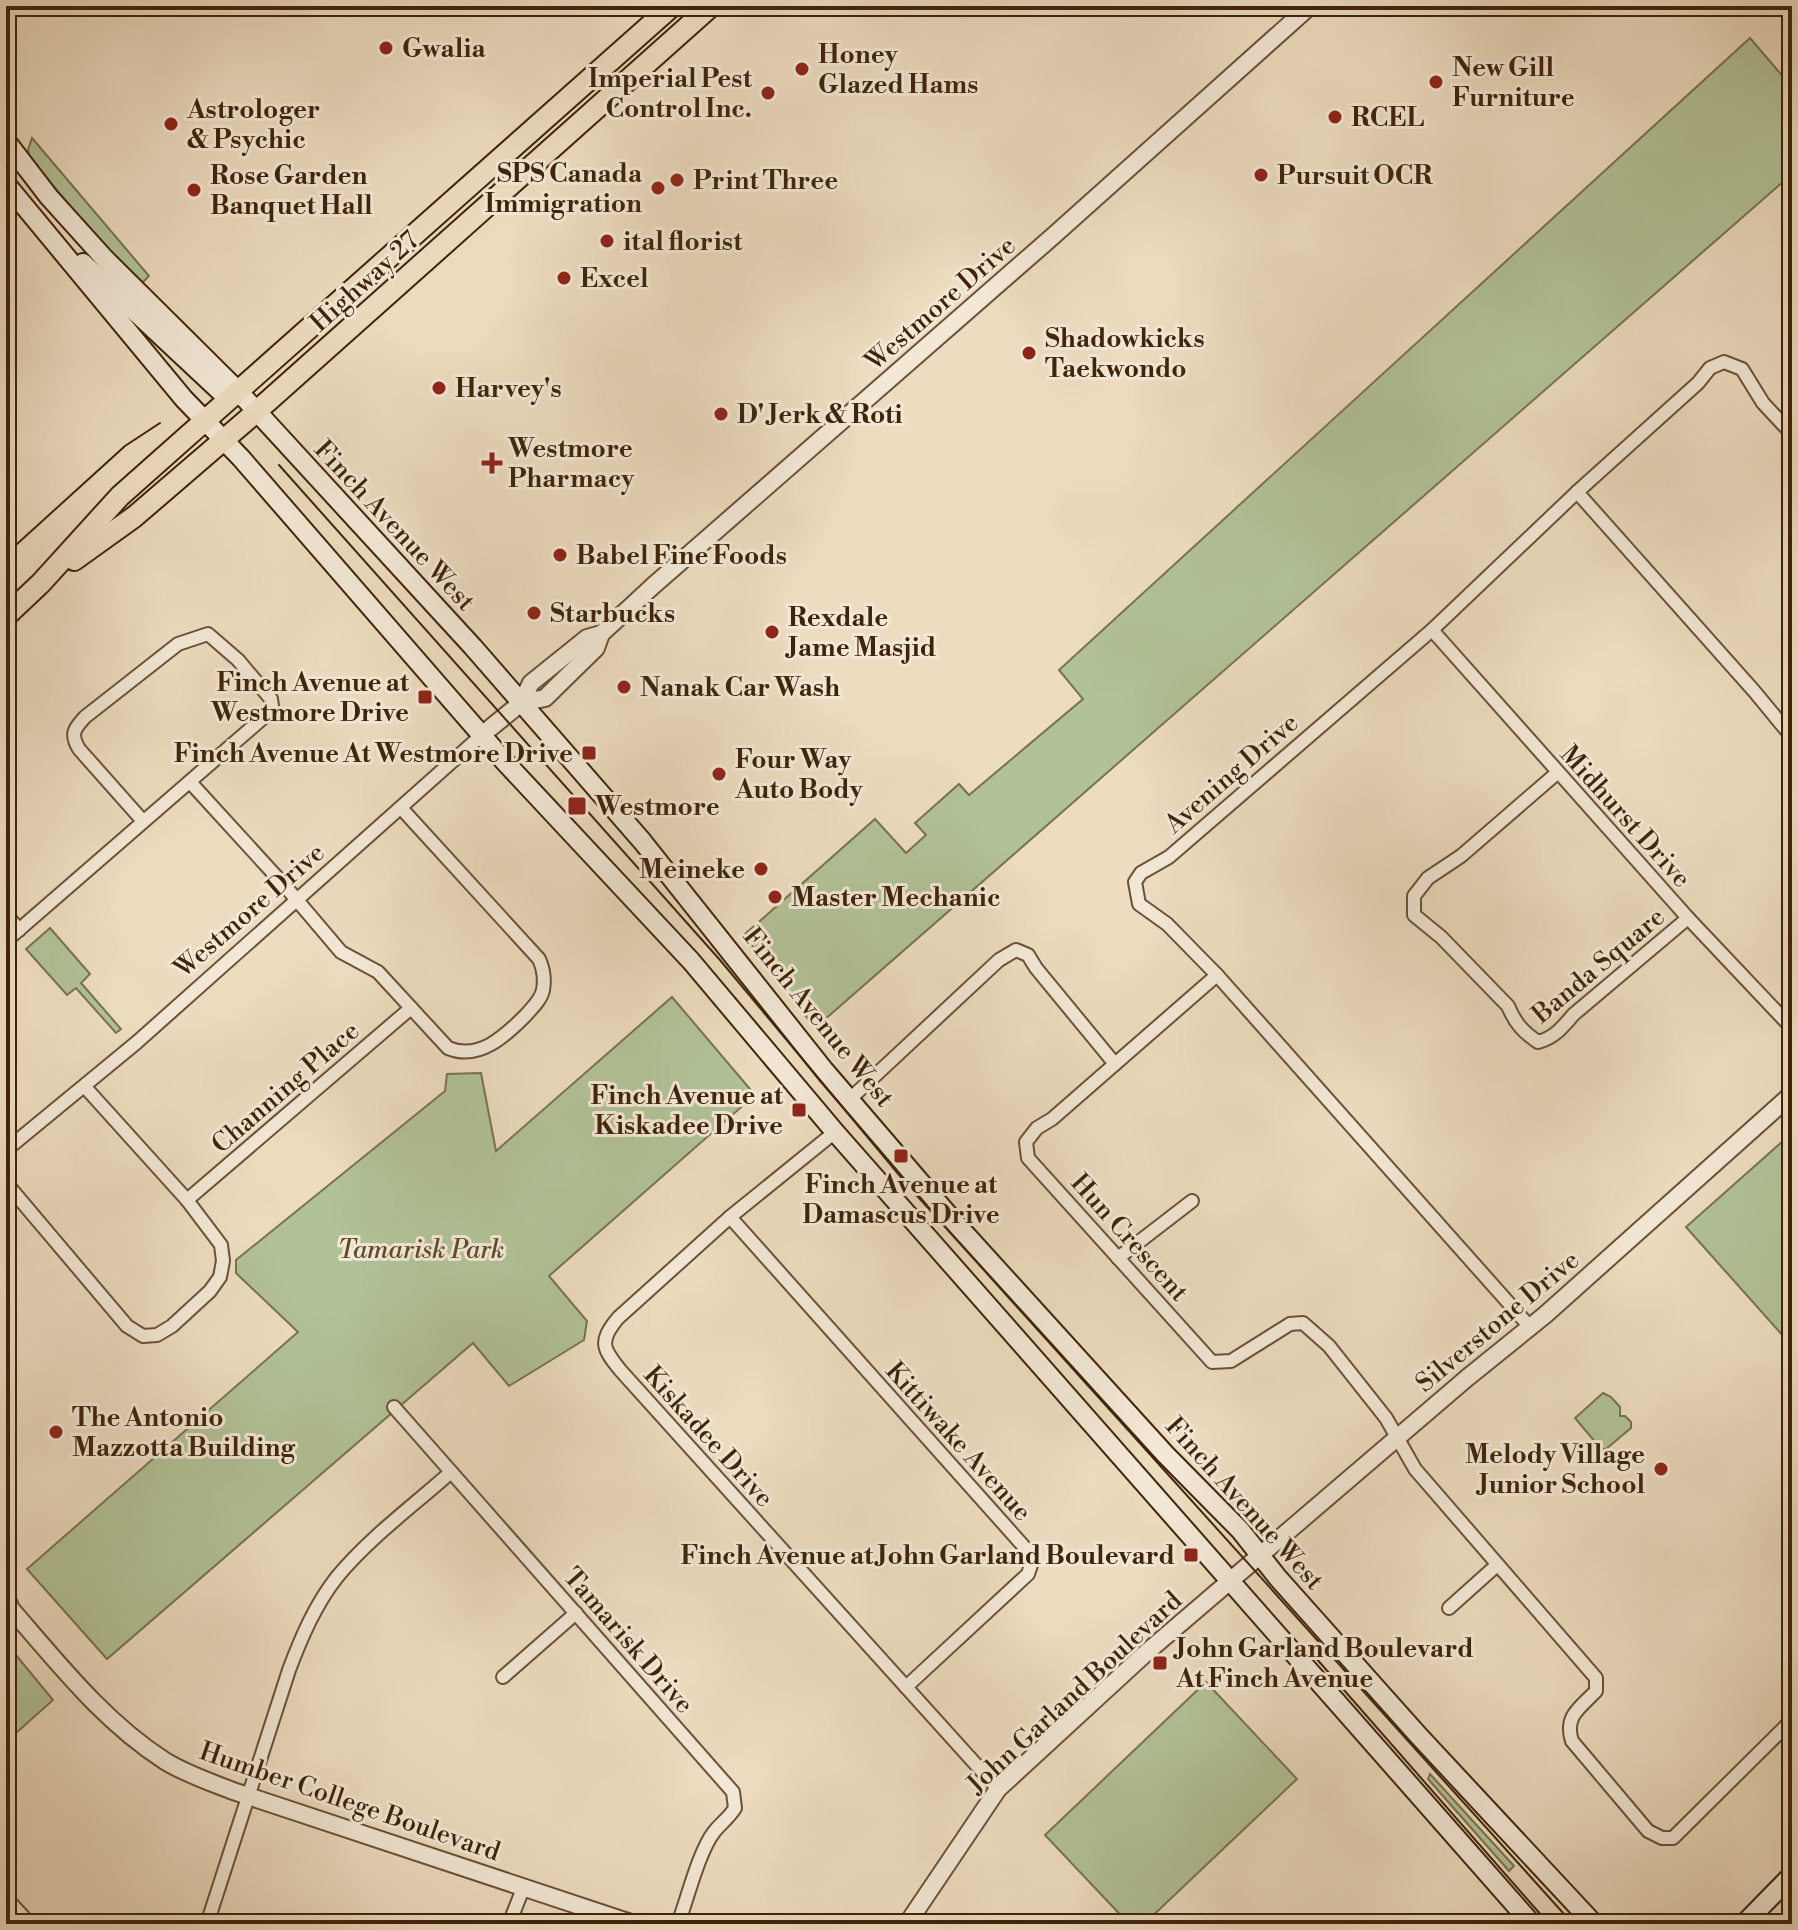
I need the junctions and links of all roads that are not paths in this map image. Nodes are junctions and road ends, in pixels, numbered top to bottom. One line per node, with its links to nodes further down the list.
1 (672, 6): 7 (main road, Highway 27)
2 (711, 6): 8 (main road, Highway 27)
3 (1310, 6): 16 (street, Westmore Drive)
4 (6, 141): 7 (main road, Finch Avenue West)
5 (6, 184): 6 (main road, Finch Avenue West)
6 (43, 231): 7 (main road, Finch Avenue West); 9 (main road, Finch Avenue West)
7 (233, 395): 8 (main road, Finch Avenue West); 9 (main road, Highway 27)
8 (252, 416): 11 (main road, Highway 27); 16 (main road, Finch Avenue West)
9 (204, 421): 11 (main road, Finch Avenue West); 13 (main road, Highway 27)
10 (1792, 434): 12 (street, Avening Drive)
11 (223, 440): 13 (main road, Highway 27); 17 (main road, Finch Avenue West)
12 (1577, 492): 15 (street, Avening Drive); 18 (street)
13 (41, 583): 14 (main road, Highway 27)
14 (6, 616)
15 (1432, 630): 19 (street, Midhurst Drive); 28 (street, Avening Drive)
16 (521, 703): 17 (street, Westmore Drive); 34 (main road, Finch Avenue West)
17 (483, 734): 21 (street, Westmore Drive); 35 (main road, Finch Avenue West)
18 (1792, 737)
19 (1557, 773): 25 (street, Midhurst Drive); 25 (street, Banda Square)
20 (190, 782): 22 (street); 22 (street); 23 (street)
21 (402, 809): 23 (street, Westmore Drive); 29 (street)
22 (142, 820): 26 (street)
23 (297, 899): 29 (street); 32 (street, Westmore Drive)
24 (6, 914): 26 (street)
25 (1688, 918): 30 (street, Midhurst Drive)
26 (19, 930): 27 (street)
27 (6, 941)
28 (1217, 975): 31 (street, Hun Crescent); 42 (street, Avening Drive)
29 (411, 1008): 38 (street, Channing Place)
30 (1792, 1028)
31 (1115, 1064): 34 (street); 41 (street, Hun Crescent)
32 (85, 1087): 36 (street, Westmore Drive); 38 (street)
33 (1792, 1094): 42 (street, Silverstone Drive)
34 (850, 1099): 46 (main road, Finch Avenue West)
35 (835, 1132): 40 (street, Kiskadee Drive); 48 (main road, Finch Avenue West)
36 (6, 1150)
37 (6, 1183): 38 (street)
38 (187, 1200)
39 (1192, 1201): 41 (street)
40 (730, 1217): 53 (street, Kittiwake Avenue); 53 (street, Kiskadee Drive)
41 (1118, 1258): 44 (street, Hun Crescent)
42 (1530, 1327): 44 (street, Silverstone Drive)
43 (394, 1407): 45 (street, Tamarisk Drive)
44 (1397, 1437): 46 (street, Silverstone Drive); 47 (street)
45 (451, 1472): 51 (street, Tamarisk Drive); 56 (street)
46 (1260, 1555): 48 (street, Silverstone Drive); 67 (main road, Finch Avenue West)
47 (1497, 1565): 50 (street); 54 (street)
48 (1229, 1581): 55 (street, John Garland Boulevard); 66 (main road, Finch Avenue West)
49 (8, 1604): 56 (street, Humber College Boulevard)
50 (1449, 1608)
51 (576, 1613): 52 (street); 64 (street, Tamarisk Drive)
52 (503, 1677)
53 (906, 1687): 55 (street, Kiskadee Drive)
54 (1792, 1720)
55 (998, 1789): 65 (street, John Garland Boulevard)
56 (250, 1796): 58 (street, Humber College Boulevard); 61 (street)
57 (1792, 1875): 68 (main road)
58 (524, 1886): 62 (street); 63 (street, Humber College Boulevard)
59 (6, 1898): 60 (street)
60 (30, 1924)
61 (207, 1924)
62 (509, 1924)
63 (634, 1924)
64 (678, 1924)
65 (907, 1924)
66 (1532, 1924)
67 (1594, 1924)
68 (1744, 1924)

